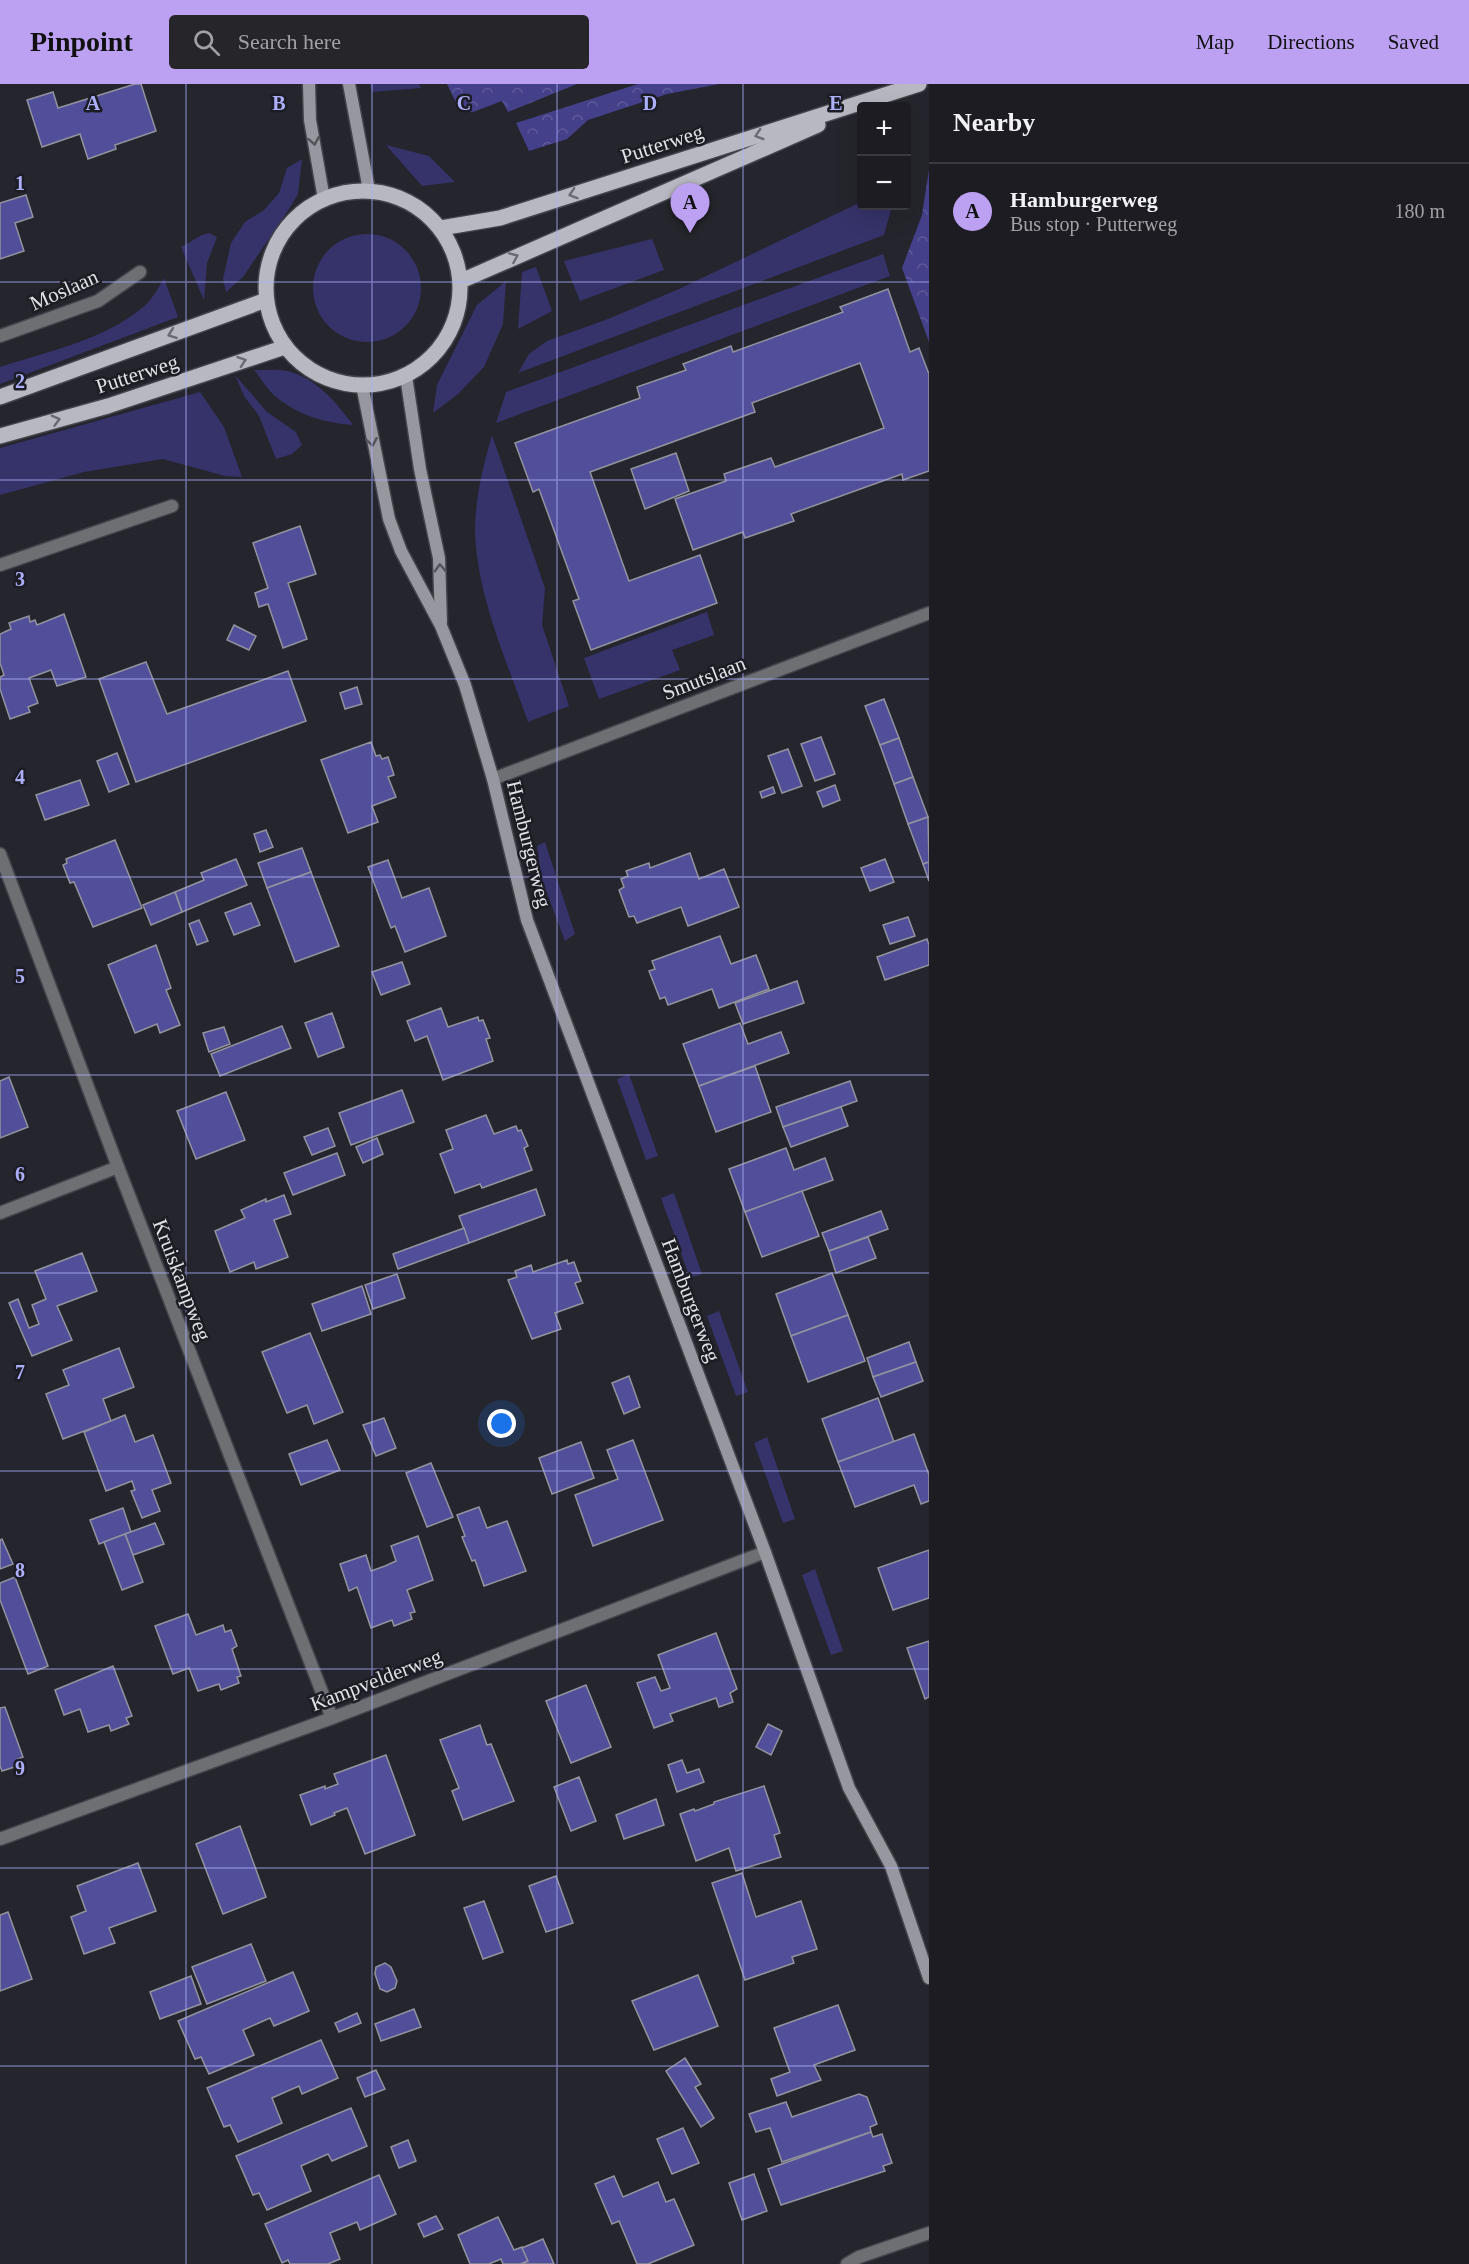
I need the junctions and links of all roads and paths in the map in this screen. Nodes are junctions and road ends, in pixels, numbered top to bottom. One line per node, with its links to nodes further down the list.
1 (309, 84): 8 (street, one-way to 8)
2 (349, 84): 7 (street)
3 (919, 84): 4 (main road, Putterweg)
4 (895, 92): 5 (main road, Putterweg); 9 (main road, Putterweg, one-way to 9)
5 (873, 102)
6 (857, 109): 11 (main road, Putterweg, one-way to 6)
7 (369, 190): 8 (main road); 9 (main road)
8 (324, 199): 12 (main road)
9 (441, 228): 11 (main road)
10 (140, 272): 13 (street, Moslaan)
11 (461, 281): 15 (main road)
12 (266, 300): 14 (main road); 17 (main road, Putterweg, one-way to 17)
13 (0, 336)
14 (285, 347): 16 (main road); 18 (main road, Putterweg, one-way to 14)
15 (406, 376): 16 (main road); 22 (street, Hamburgerweg, one-way to 15)
16 (362, 384): 22 (street, Hamburgerweg, one-way to 22)
17 (0, 397)
18 (0, 435)
19 (172, 506): 20 (street)
20 (0, 565)
21 (929, 613): 23 (street, Smutslaan)
22 (441, 626): 23 (street, Hamburgerweg)
23 (493, 779): 27 (street, Hamburgerweg)
24 (0, 854): 25 (street, Kruiskampweg)
25 (117, 1167): 26 (street); 28 (street, Kruiskampweg)
26 (0, 1213)
27 (765, 1552): 28 (street, Kampvelderweg); 30 (street, Hamburgerweg)
28 (332, 1718): 29 (street, Kampvelderweg)
29 (0, 1839)
30 (929, 1978)
31 (929, 2234): 32 (street)
32 (861, 2261): 33 (street)
33 (847, 2264)

